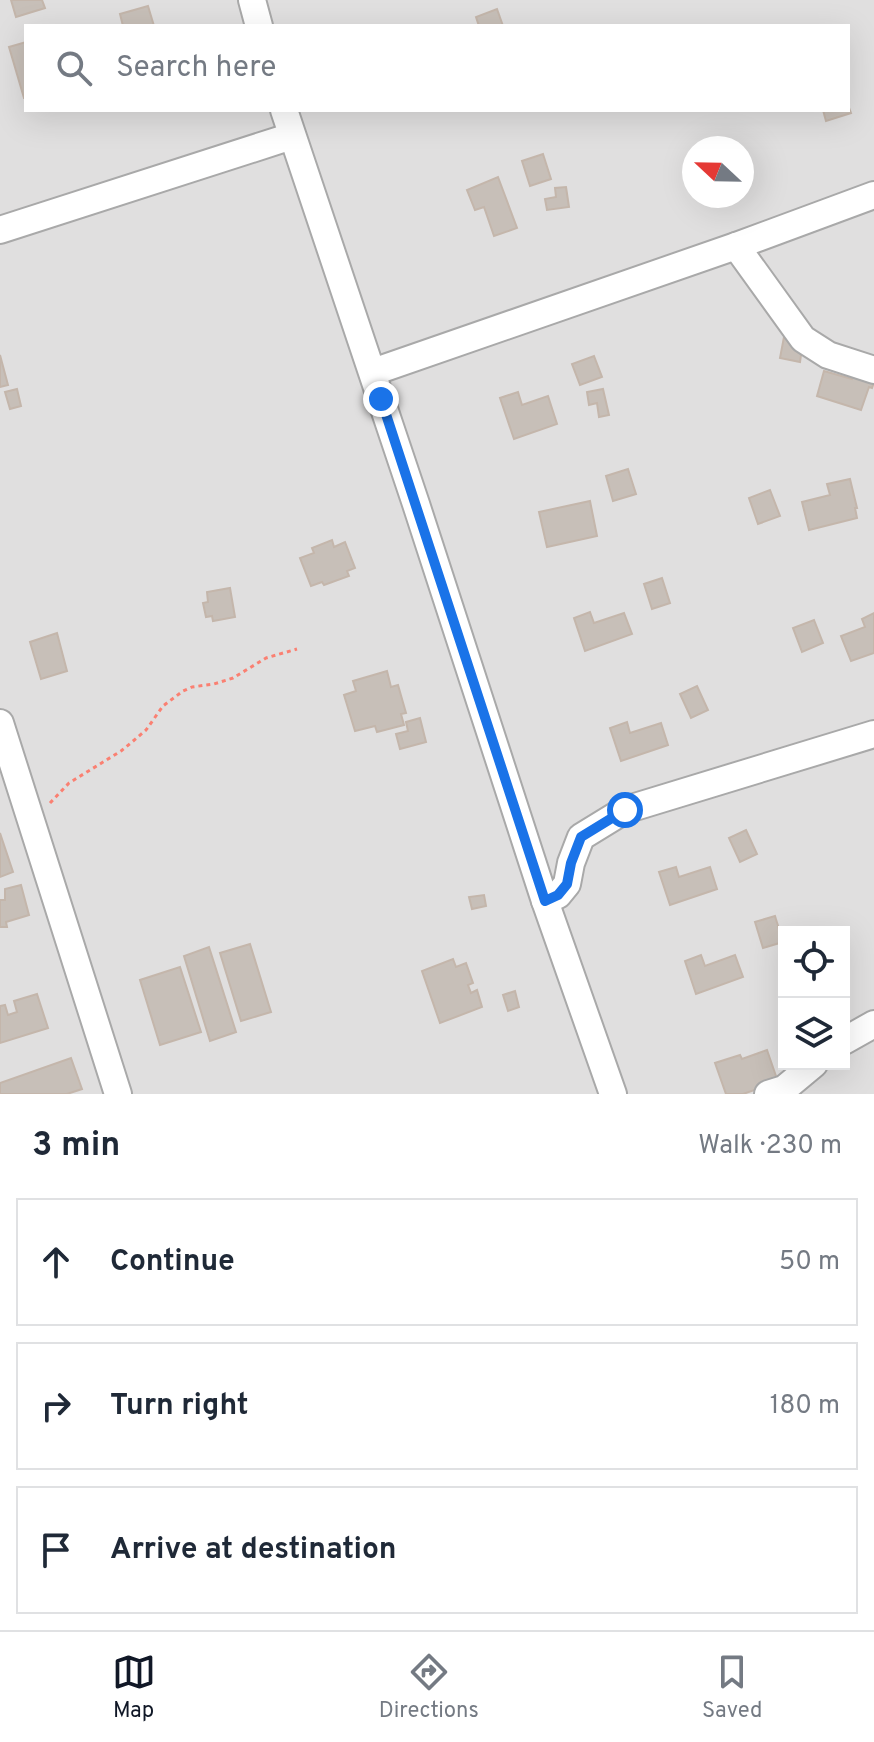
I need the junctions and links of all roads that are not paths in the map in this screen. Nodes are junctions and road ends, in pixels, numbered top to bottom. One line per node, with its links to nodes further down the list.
1 (252, 0): 2 (street)
2 (258, 24)
3 (285, 112): 4 (street)
4 (292, 136): 6 (street); 9 (street)
5 (874, 195): 7 (street)
6 (0, 230)
7 (736, 246): 8 (street); 9 (street)
8 (874, 370)
9 (373, 372): 12 (street)
10 (0, 723): 16 (street)
11 (874, 734): 12 (street)
12 (545, 901): 17 (street)
13 (874, 1024): 14 (street)
14 (850, 1038)
15 (807, 1070): 18 (street)
16 (118, 1094)
17 (613, 1094)
18 (768, 1094)

